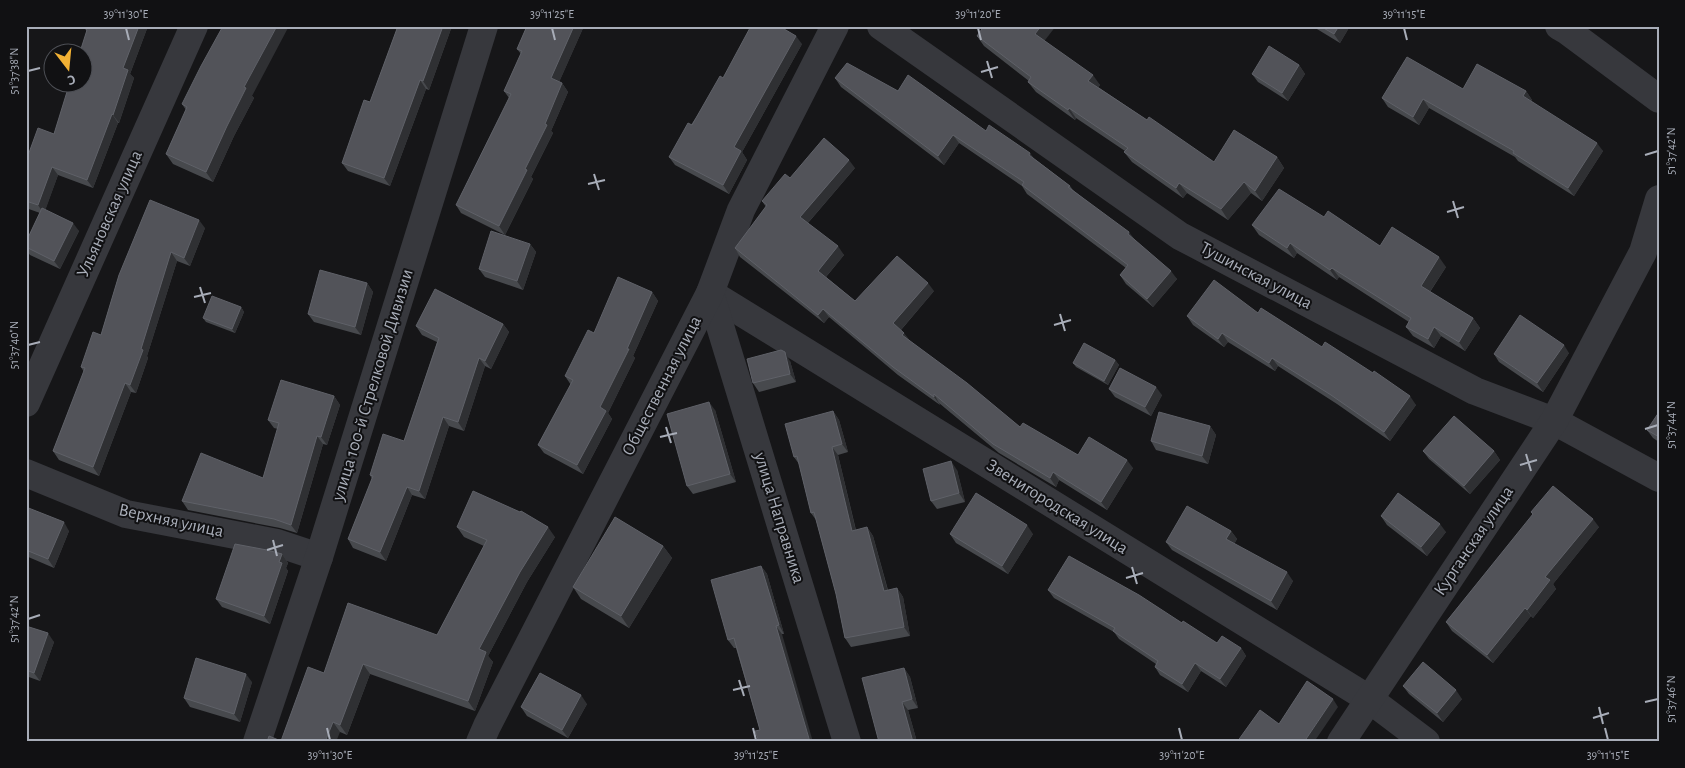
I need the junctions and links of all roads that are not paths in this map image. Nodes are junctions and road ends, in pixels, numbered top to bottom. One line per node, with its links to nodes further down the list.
1 (194, 26): 9 (street, Ульяновская улица)
2 (484, 26): 13 (street, улица 100-й Стрелковой Дивизии)
3 (836, 26): 8 (street, Общественная улица)
4 (881, 26): 10 (street, Тушинская улица)
5 (1559, 26): 6 (street)
6 (1659, 99)
7 (1659, 199): 10 (street, Курганская улица)
8 (710, 293): 14 (street, Звенигородская улица); 16 (street, Общественная улица); 17 (street, улица Направника)
9 (26, 403)
10 (1554, 421): 12 (street, Тушинская улица); 14 (street, Курганская улица)
11 (26, 473): 13 (street, Верхняя улица)
12 (1659, 478)
13 (319, 557): 15 (street, улица 100-й Стрелковой Дивизии)
14 (1369, 699): 18 (street, Курганская улица); 19 (street, Звенигородская улица)
15 (257, 742)
16 (480, 742)
17 (847, 742)
18 (1341, 742)
19 (1426, 742)

